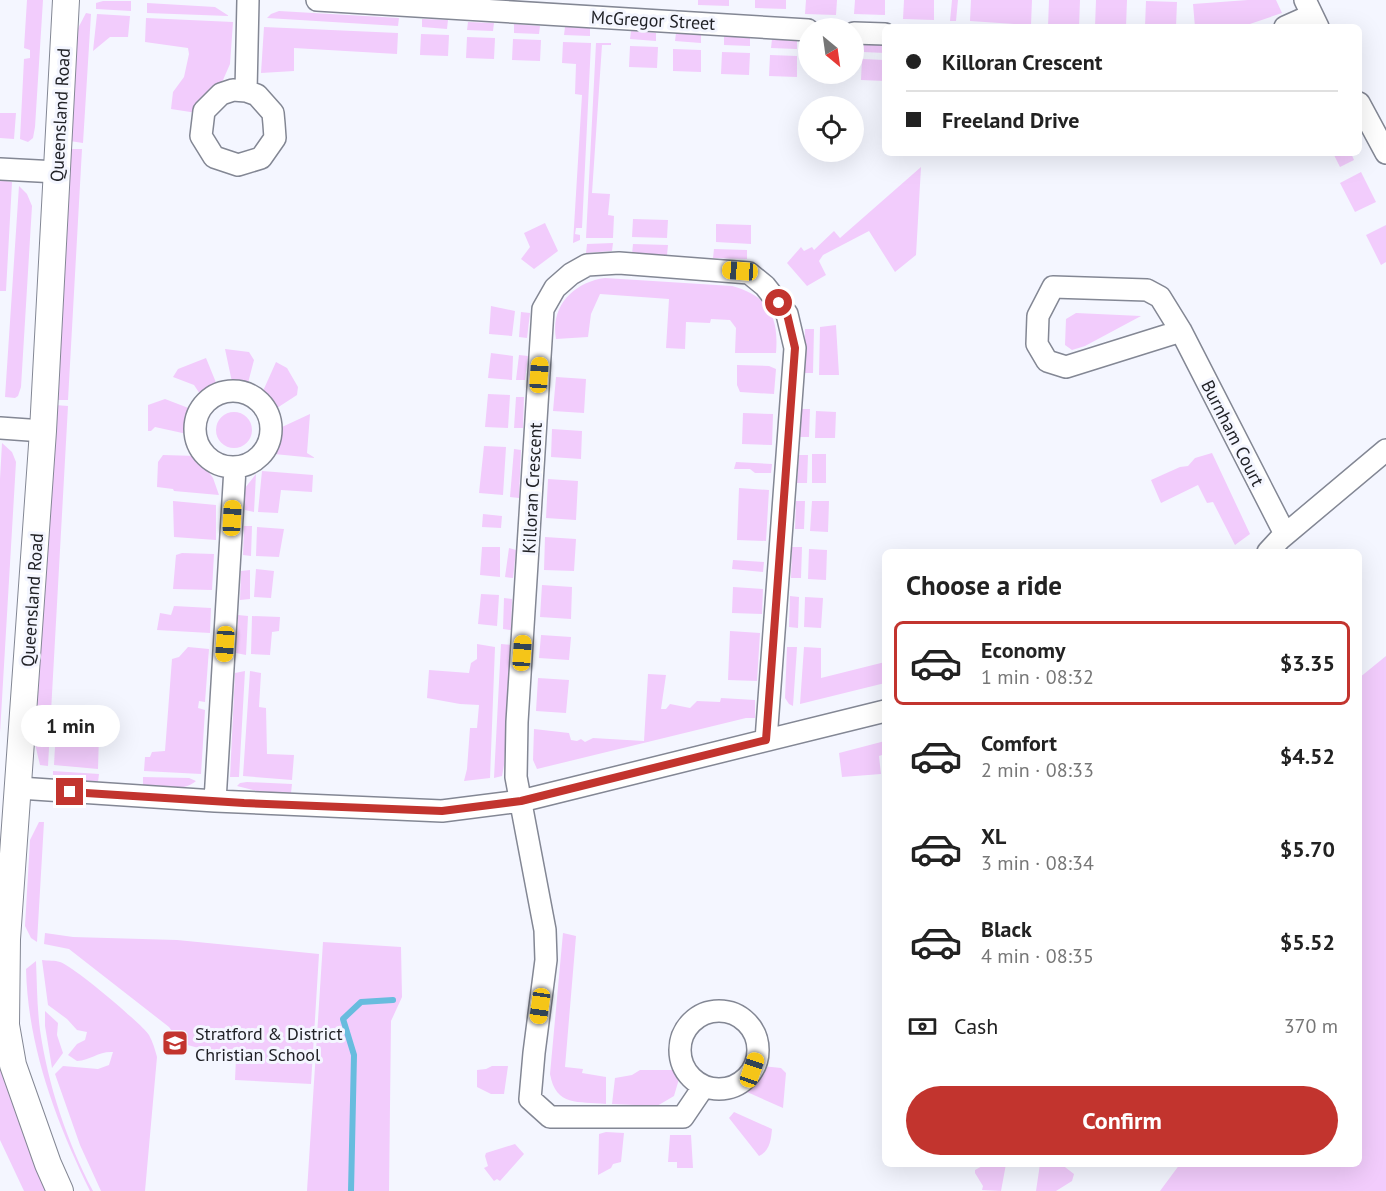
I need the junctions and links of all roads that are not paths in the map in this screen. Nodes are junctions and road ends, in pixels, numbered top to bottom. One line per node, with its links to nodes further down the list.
1 (66, 0): 14 (street, Queensland Road)
2 (248, 0): 10 (street)
3 (317, 0): 4 (street, McGregor Street)
4 (563, 8): 7 (street, McGregor Street)
5 (1312, 14): 6 (street)
6 (1291, 24)
7 (798, 29)
8 (864, 33): 9 (street)
9 (882, 34)
10 (246, 90)
11 (1362, 109): 12 (street)
12 (1386, 153)
13 (0, 169): 14 (street)
14 (57, 172): 17 (street, Queensland Road)
15 (1181, 331): 15 (street, Burnham Court); 20 (street, Burnham Court)
16 (0, 428): 17 (street)
17 (43, 431): 24 (street, Queensland Road)
18 (1386, 450): 20 (street)
19 (235, 468): 25 (street)
20 (1285, 534): 21 (street)
21 (1271, 549)
22 (882, 712): 23 (street)
23 (766, 740): 26 (street); 26 (street, Killoran Crescent)
24 (19, 788): 25 (street); 28 (street, Queensland Road)
25 (215, 801): 26 (street)
26 (521, 801): 27 (street, Killoran Crescent)
27 (704, 1086)
28 (60, 1191)

